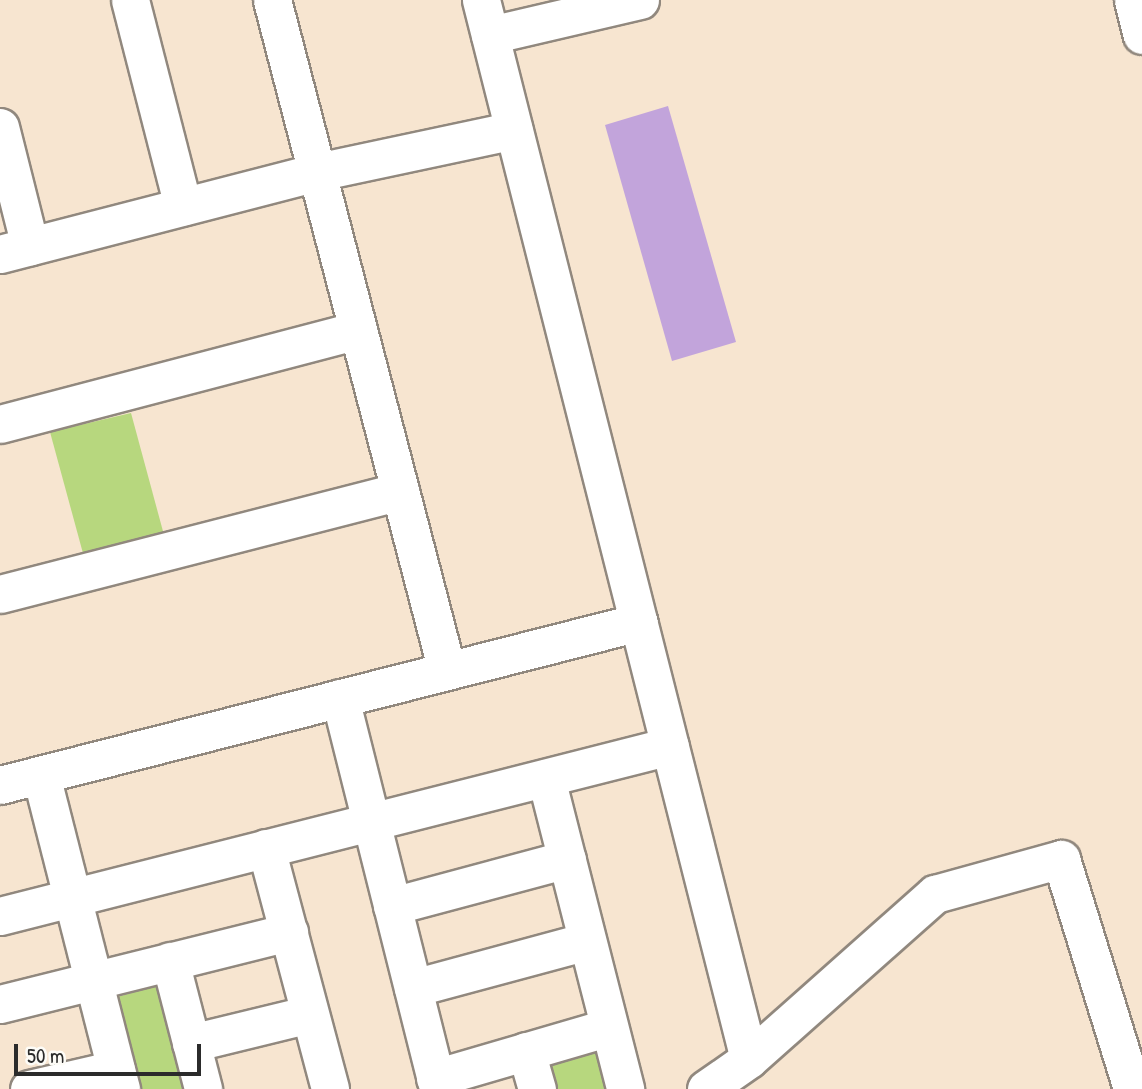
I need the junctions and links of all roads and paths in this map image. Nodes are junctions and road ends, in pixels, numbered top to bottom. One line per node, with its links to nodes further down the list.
1 (130, 0): 11 (street)
2 (272, 0): 10 (street)
3 (481, 0): 6 (street)
4 (640, 0): 6 (street)
5 (1133, 0): 7 (street)
6 (490, 35): 9 (street)
7 (1142, 35)
8 (0, 127): 12 (street)
9 (514, 130): 10 (street); 17 (street)
10 (317, 172): 11 (street); 13 (street)
11 (183, 206): 12 (street)
12 (15, 250)
13 (358, 330): 14 (street); 15 (street)
14 (0, 424)
15 (400, 491): 16 (street); 18 (street)
16 (0, 594)
17 (639, 622): 18 (street); 20 (street)
18 (447, 671): 19 (street)
19 (340, 698): 21 (street); 24 (street)
20 (670, 746): 22 (street); 40 (street)
21 (41, 775): 23 (street); 27 (street)
22 (546, 778): 24 (street); 26 (street)
23 (0, 785)
24 (371, 822): 25 (street); 28 (street)
25 (266, 848): 27 (street); 30 (street)
26 (567, 859): 28 (street); 31 (street)
27 (72, 898): 29 (street); 33 (street)
28 (392, 906): 34 (street)
29 (0, 916)
30 (289, 932): 32 (street); 36 (street)
31 (587, 941): 34 (street); 37 (street)
32 (170, 961): 33 (street); 38 (street)
33 (93, 981): 35 (street); 41 (street)
34 (413, 988): 42 (street)
35 (0, 1004)
36 (310, 1014): 38 (street); 45 (street)
37 (609, 1027): 39 (street); 47 (street)
38 (191, 1043): 44 (street)
39 (526, 1051): 42 (street); 46 (street)
40 (749, 1059): 48 (street); 49 (street)
41 (118, 1079): 43 (street)
42 (436, 1084)
43 (29, 1089)
44 (203, 1089)
45 (330, 1089)
46 (537, 1089)
47 (625, 1089)
48 (706, 1089)
49 (1132, 1089)

